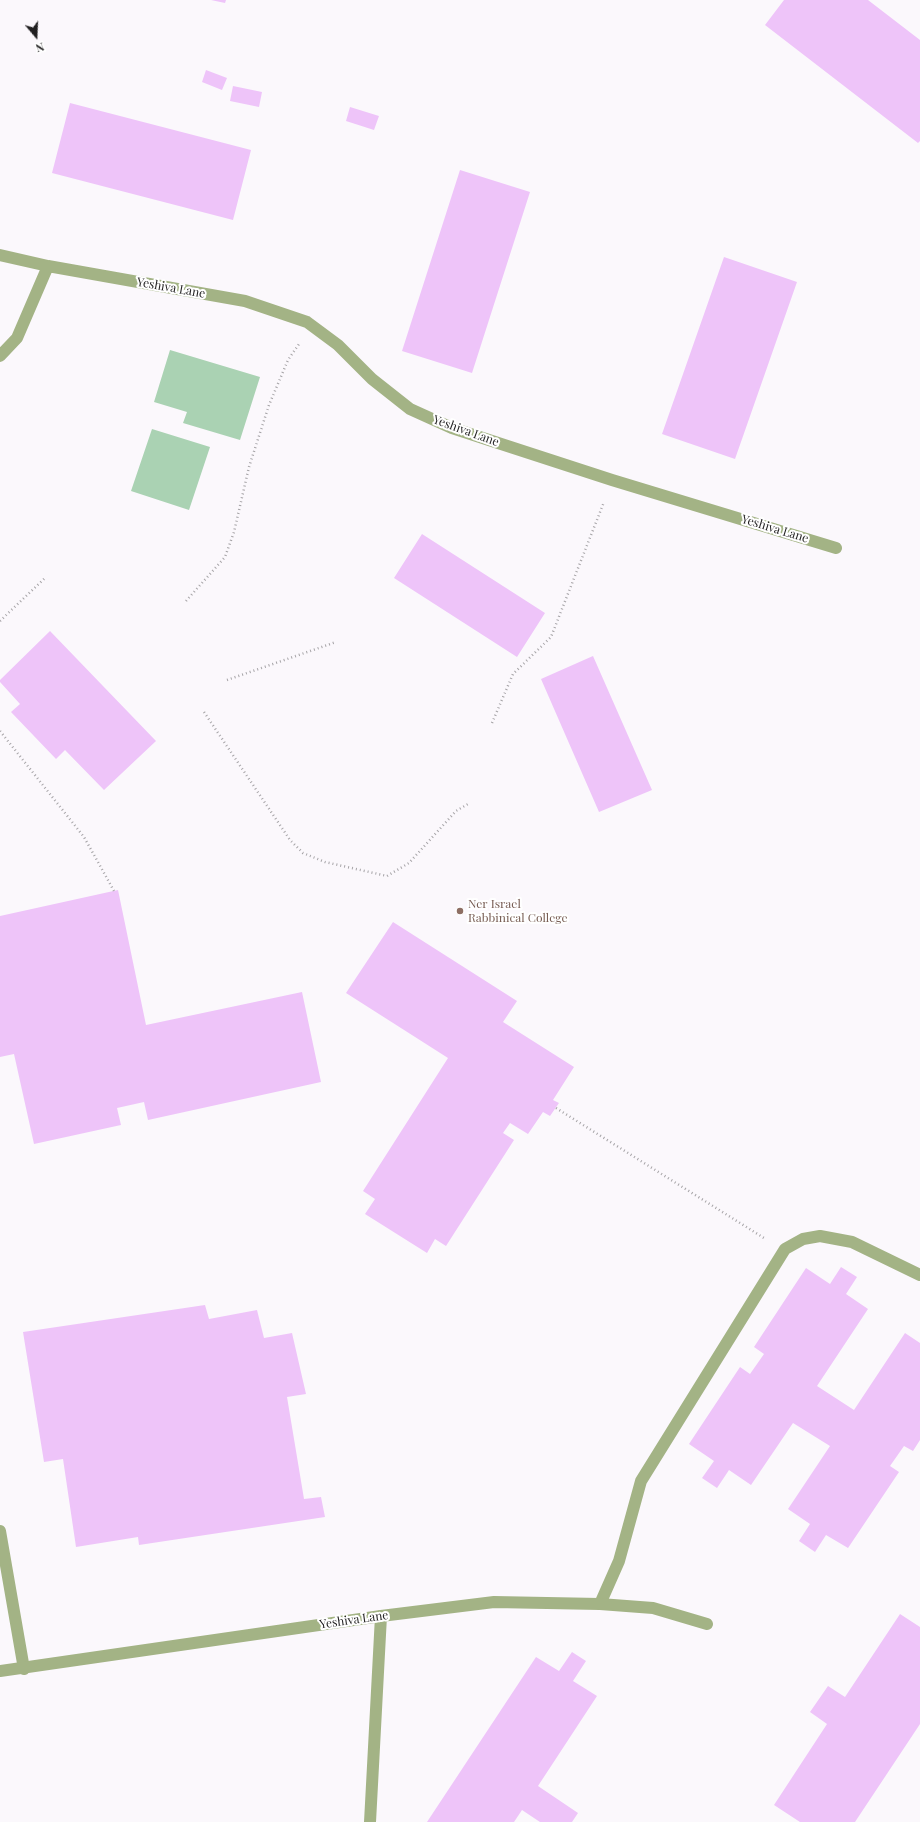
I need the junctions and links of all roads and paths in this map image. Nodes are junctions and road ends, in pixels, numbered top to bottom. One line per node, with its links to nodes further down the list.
1 (0, 255): 2 (street, Yeshiva Lane)
2 (48, 266): 3 (street, Yeshiva Lane); 4 (street)
3 (312, 326): 5 (street, Yeshiva Lane); 8 (path)
4 (0, 356)
5 (612, 480): 6 (street, Yeshiva Lane); 13 (path)
6 (836, 548)
7 (46, 577): 9 (path)
8 (186, 601)
9 (0, 621)
10 (336, 642): 11 (path)
11 (226, 680)
12 (204, 712): 15 (path)
13 (492, 723)
14 (0, 731): 16 (path)
15 (468, 804)
16 (114, 891)
17 (556, 1108): 18 (path)
18 (784, 1251): 19 (street); 21 (street)
19 (920, 1275)
20 (0, 1531): 24 (street)
21 (600, 1604): 22 (street, Yeshiva Lane); 23 (street, Yeshiva Lane)
22 (381, 1616): 24 (street, Yeshiva Lane); 26 (street)
23 (707, 1624)
24 (24, 1669): 25 (street, Yeshiva Lane)
25 (0, 1671)
26 (370, 1822)

